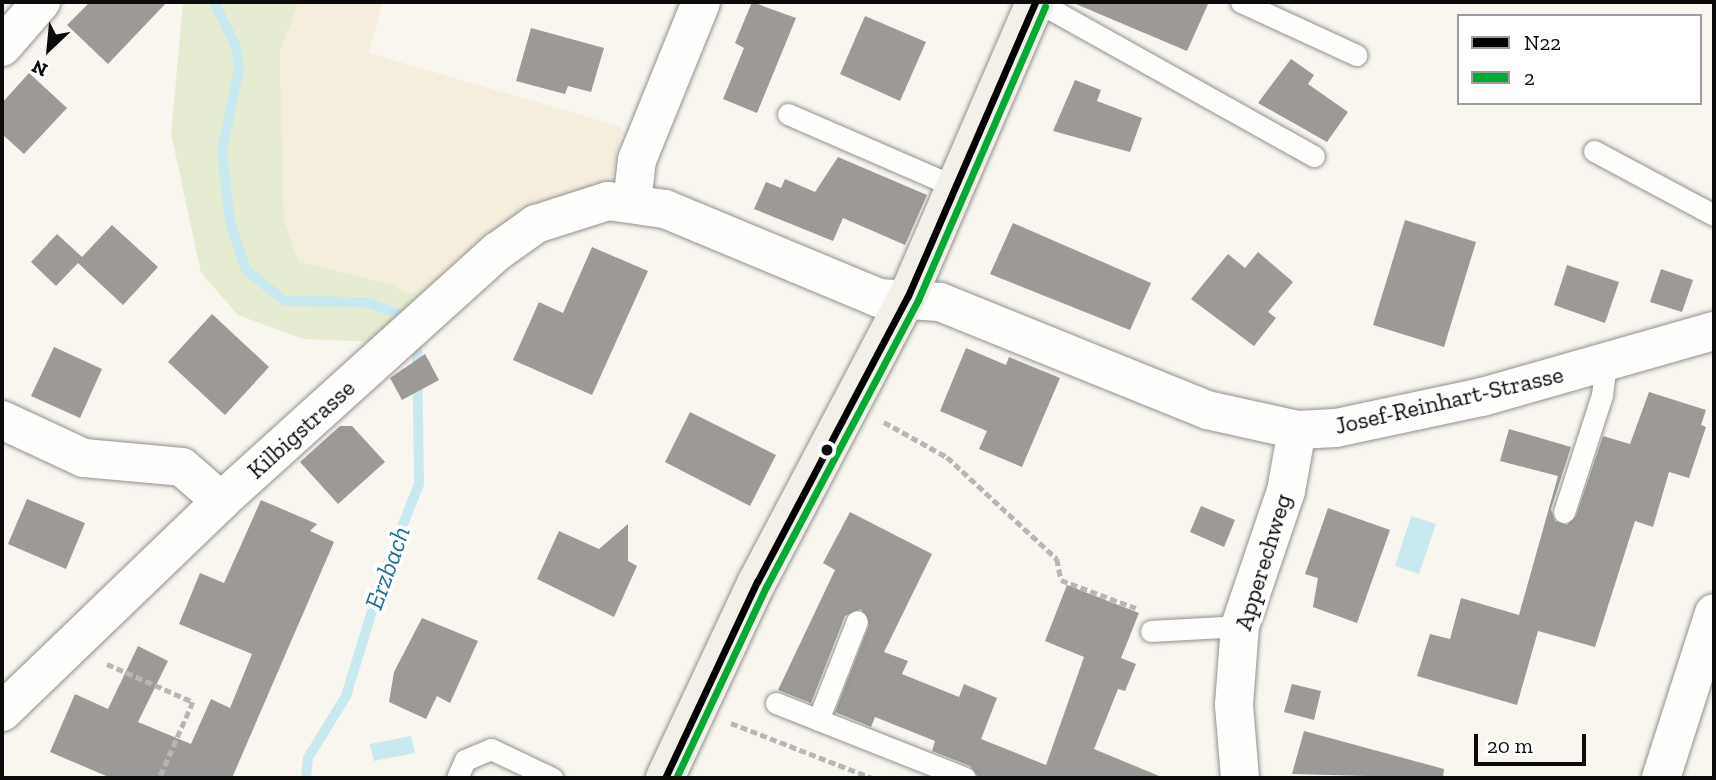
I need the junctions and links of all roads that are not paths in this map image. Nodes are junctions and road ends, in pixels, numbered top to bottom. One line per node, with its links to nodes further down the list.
1 (41, 2): 5 (street)
2 (701, 2): 11 (street)
3 (1037, 2): 9 (lane); 10 (main road)
4 (1241, 2): 6 (lane)
5 (2, 47)
6 (1356, 55)
7 (788, 114): 10 (lane)
8 (1594, 151): 12 (lane)
9 (1314, 156)
10 (956, 187): 13 (main road)
11 (632, 202): 13 (street, Kilbigstrasse); 18 (street, Kilbigstrasse)
12 (1714, 215)
13 (908, 296): 17 (street, Josef-Reinhart-Strasse); 29 (main road)
14 (1714, 331): 15 (street, Josef-Reinhart-Strasse)
15 (1606, 362): 17 (street, Josef-Reinhart-Strasse); 19 (lane)
16 (2, 420): 18 (street)
17 (1297, 430): 22 (street, Apperechweg)
18 (221, 500): 25 (street, Kilbigstrasse)
19 (1564, 512)
20 (1714, 613): 32 (street)
21 (857, 621): 26 (lane)
22 (1240, 626): 23 (lane); 31 (street, Apperechweg)
23 (1151, 631)
24 (776, 703): 26 (lane)
25 (2, 712)
26 (818, 720): 30 (lane)
27 (457, 778): 28 (lane)
28 (552, 778)
29 (665, 778)
30 (965, 778)
31 (1240, 778)
32 (1661, 778)

